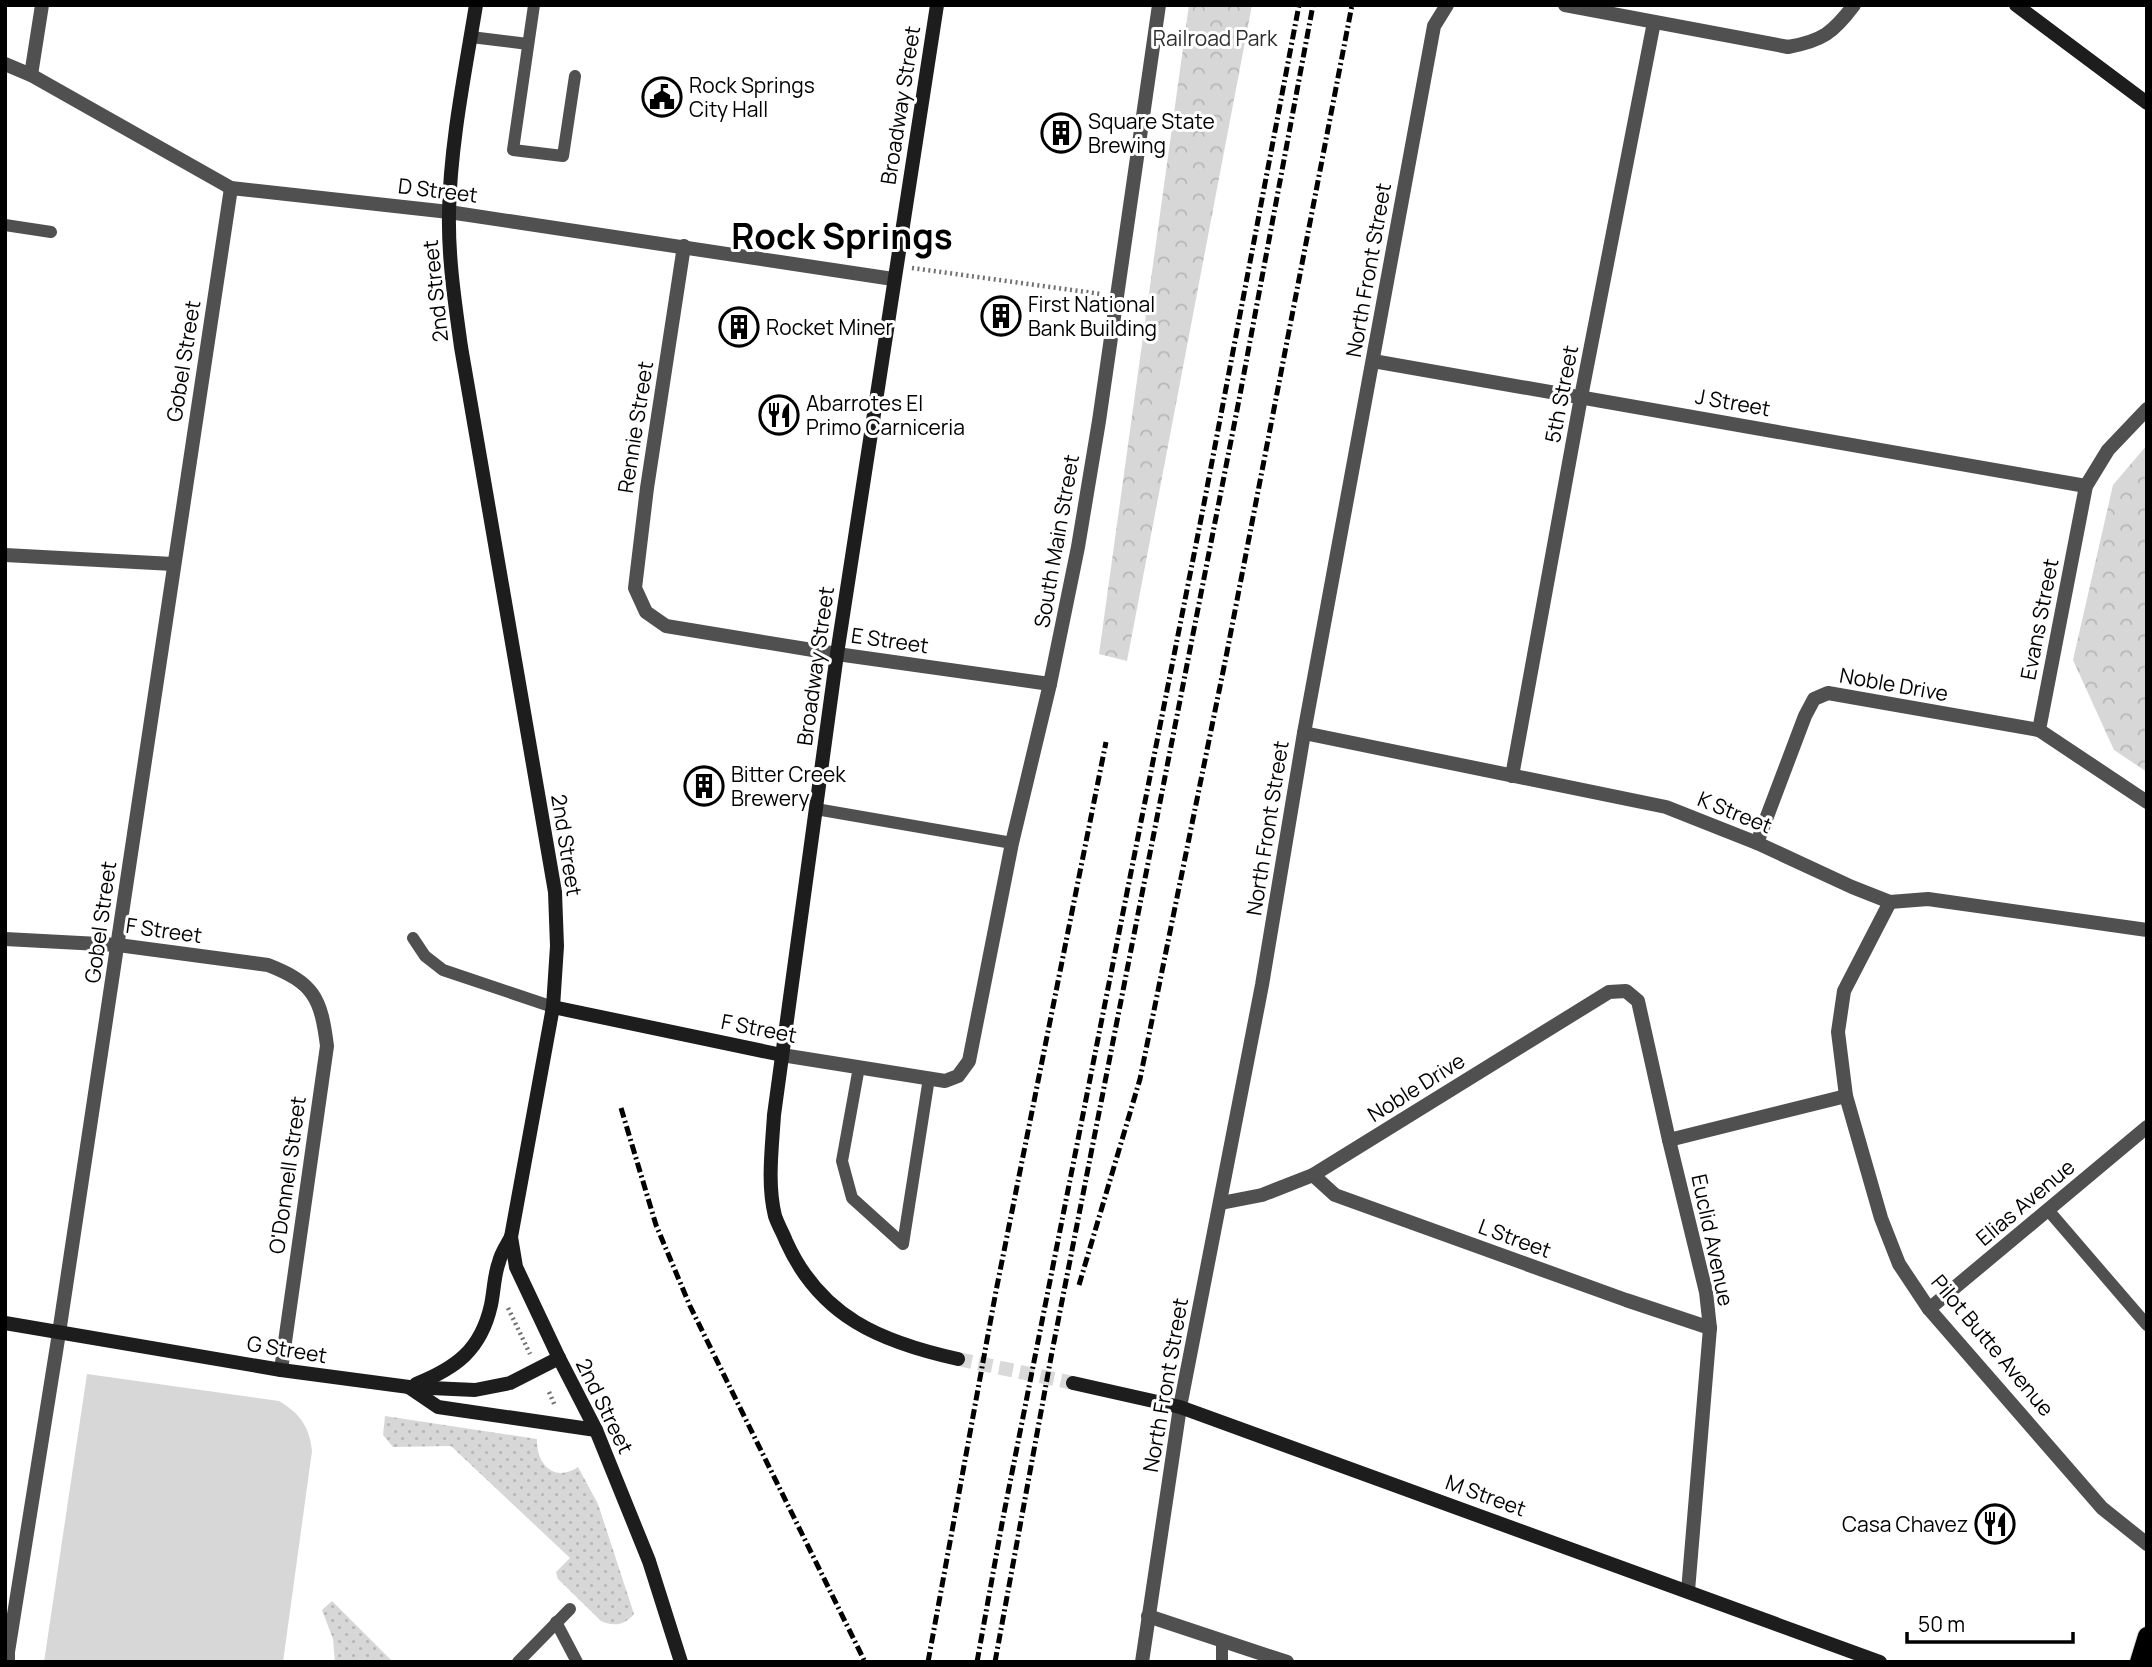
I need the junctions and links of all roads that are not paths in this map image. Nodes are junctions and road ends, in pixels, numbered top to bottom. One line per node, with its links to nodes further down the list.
1 (41, 5): 14 (street)
2 (476, 5): 11 (street, 2nd Street)
3 (534, 5): 12 (lane)
4 (937, 5): 22 (street, Broadway Street)
5 (1159, 5): 31 (street, South Main Street)
6 (1447, 5): 23 (street, North Front Street)
7 (1565, 5): 10 (street)
8 (1854, 5): 10 (street)
9 (2016, 5): 16 (street)
10 (1654, 22): 24 (street, 5th Street)
11 (471, 37): 12 (lane); 18 (street, 2nd Street)
12 (528, 44): 15 (lane)
13 (5, 64): 14 (street, D Street)
14 (31, 75): 17 (street, D Street)
15 (575, 76)
16 (2147, 103)
17 (231, 188): 18 (street, D Street); 28 (street, Gobel Street)
18 (449, 212): 21 (street, D Street); 46 (street, 2nd Street)
19 (5, 225): 20 (lane)
20 (51, 232)
21 (684, 246): 22 (street, D Street); 29 (street, Rennie Street)
22 (894, 272): 30 (street, Broadway Street)
23 (1373, 361): 24 (street, J Street); 33 (street, North Front Street)
24 (1581, 397): 26 (street, J Street); 34 (street, 5th Street)
25 (2147, 409): 26 (street, Evans Street)
26 (2086, 486): 32 (street, Evans Street)
27 (5, 555): 28 (street)
28 (173, 564): 43 (street, Gobel Street)
29 (646, 612): 30 (street, E Street)
30 (837, 654): 31 (street, E Street); 36 (street, Broadway Street)
31 (1050, 684): 37 (street, South Main Street)
32 (2039, 730): 35 (street); 38 (street, Noble Drive)
33 (1304, 733): 34 (street, K Street); 55 (street, North Front Street)
34 (1512, 776): 38 (street, K Street)
35 (2147, 802)
36 (816, 809): 37 (lane); 47 (street, Broadway Street)
37 (1012, 843): 49 (street, South Main Street)
38 (1757, 843): 39 (street, K Street)
39 (1890, 901): 40 (street, K Street); 51 (street, Pilot Butte Avenue)
40 (2147, 930)
41 (413, 938): 46 (lane)
42 (5, 939): 43 (street, F Street)
43 (118, 945): 44 (street, F Street); 62 (street, Gobel Street)
44 (311, 989): 65 (street, O'Donnell Street)
45 (1626, 991): 53 (street, Euclid Avenue); 54 (street, Noble Drive)
46 (553, 1007): 47 (street, F Street); 57 (street, 2nd Street)
47 (782, 1055): 48 (street, F Street); 64 (street, Broadway Street)
48 (859, 1068): 50 (street, F Street); 50 (lane)
49 (958, 1076): 50 (street, F Street)
50 (929, 1078)
51 (1846, 1096): 53 (street); 58 (street, Pilot Butte Avenue)
52 (2147, 1127): 56 (street, Elias Avenue)
53 (1669, 1140): 61 (street, Euclid Avenue)
54 (1313, 1175): 55 (street, Noble Drive); 61 (street, L Street)
55 (1221, 1203): 68 (street, North Front Street)
56 (2048, 1210): 58 (street, Elias Avenue); 60 (lane)
57 (511, 1237): 63 (street, 2nd Street); 67 (street)
58 (1929, 1309): 70 (street, Pilot Butte Avenue)
59 (5, 1323): 62 (street, G Street)
60 (2147, 1325)
61 (1710, 1328): 71 (street, Euclid Avenue)
62 (59, 1333): 65 (street, G Street); 77 (street, Gobel Street)
63 (559, 1358): 67 (street, G Street); 69 (street, 2nd Street)
64 (958, 1359)
65 (281, 1370): 67 (street, G Street)
66 (1073, 1383): 68 (street, M Street)
67 (409, 1387): 69 (street)
68 (1180, 1407): 71 (street, M Street); 73 (street, North Front Street)
69 (596, 1430): 80 (street, 2nd Street)
70 (2147, 1544)
71 (1688, 1591): 84 (street, M Street)
72 (570, 1609): 74 (lane)
73 (1148, 1616): 76 (street); 81 (street, North Front Street)
74 (556, 1622): 78 (lane); 79 (lane)
75 (2147, 1636): 85 (main road)
76 (1222, 1641): 82 (lane); 83 (street)
77 (8, 1662)
78 (518, 1662)
79 (577, 1662)
80 (681, 1662)
81 (1142, 1662)
82 (1222, 1662)
83 (1287, 1662)
84 (1880, 1662)
85 (2139, 1662)

